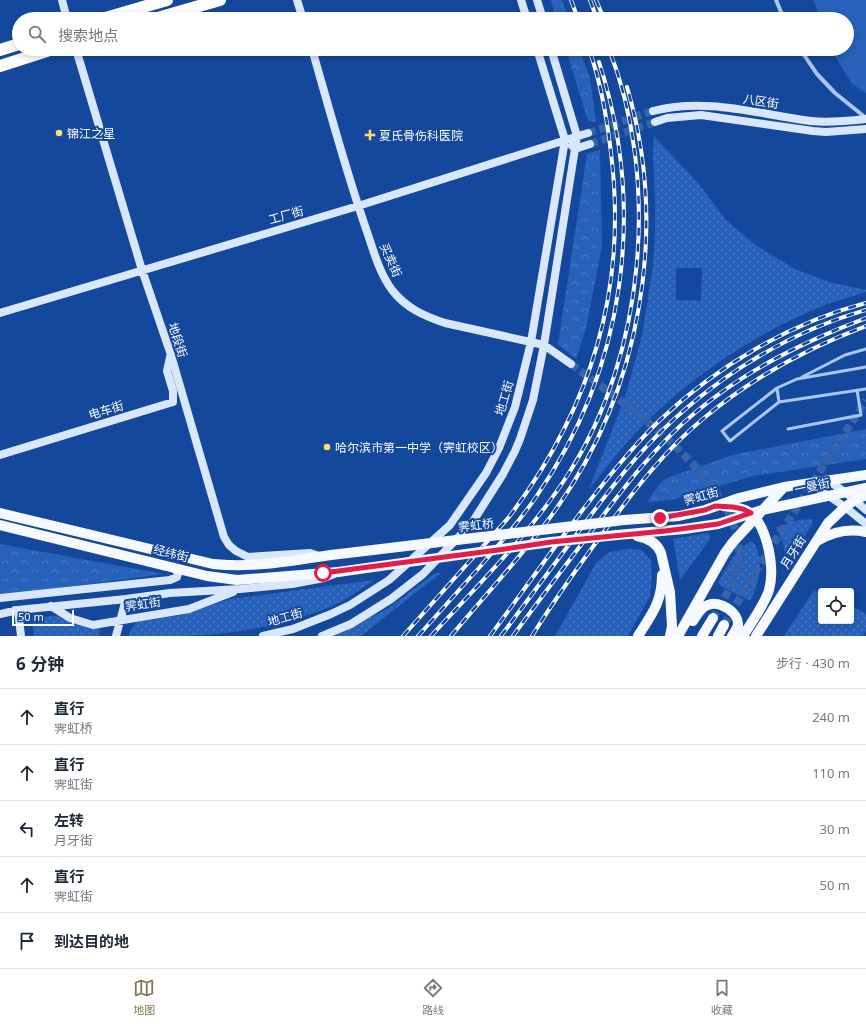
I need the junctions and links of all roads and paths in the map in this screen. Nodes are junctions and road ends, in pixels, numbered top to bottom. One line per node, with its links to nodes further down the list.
1 (62, 0): 8 (main road)
2 (168, 0): 9 (highway)
3 (220, 0): 10 (highway)
4 (297, 0): 11 (main road)
5 (521, 0): 12 (main road)
6 (537, 0): 13 (main road)
7 (776, 0): 14 (street)
8 (65, 12)
9 (126, 12)
10 (178, 12)
11 (301, 12)
12 (525, 12)
13 (541, 12)
14 (781, 12)
15 (12, 46): 16 (highway)
16 (0, 50)
17 (31, 56): 23 (highway)
18 (78, 56): 34 (main road, 地段街)
19 (314, 56): 33 (main road, 买卖街)
20 (539, 56): 30 (main road, 地工街)
21 (553, 56): 29 (main road)
22 (805, 56): 25 (street)
23 (0, 66)
24 (653, 110): 25 (main road, 八区街)
25 (866, 118)
26 (654, 122): 27 (main road, 八区街)
27 (866, 129)
28 (588, 133): 29 (main road, 工厂街)
29 (577, 136): 30 (main road, 工厂街); 32 (main road)
30 (565, 140): 32 (main road); 33 (main road, 工厂街); 36 (main road, 地工街)
31 (590, 144): 32 (main road)
32 (575, 149): 37 (main road)
33 (358, 206): 34 (main road, 工厂街); 36 (main road, 买卖街)
34 (142, 270): 35 (main road, 工厂街); 39 (main road, 地段街)
35 (0, 313)
36 (531, 342): 37 (main road, 买卖街); 88 (main road, 地工街)
37 (544, 345): 40 (main road, 买卖街); 89 (main road)
38 (866, 349): 42 (lane)
39 (171, 355): 50 (main road, 电车街); 72 (main road, 地段街)
40 (571, 364)
41 (866, 367): 42 (lane)
42 (797, 379): 43 (lane)
43 (777, 388): 46 (lane); 46 (lane)
44 (866, 389): 45 (lane)
45 (857, 390): 46 (lane); 48 (lane)
46 (779, 402)
47 (866, 414): 48 (lane)
48 (861, 415): 49 (lane)
49 (788, 429)
50 (0, 455)
51 (866, 475): 52 (main road, 一曼街)
52 (827, 480): 53 (main road, 一曼街); 56 (main road)
53 (810, 483): 54 (main road, 一曼街); 58 (main road)
54 (784, 487): 60 (main road, 霁虹街); 62 (main road)
55 (866, 488): 56 (main road, 一曼街)
56 (845, 492): 58 (main road, 一曼街); 59 (main road)
57 (866, 495): 59 (main road, 月牙街)
58 (830, 496): 61 (main road); 62 (main road, 一曼街)
59 (855, 500): 61 (main road, 月牙街); 63 (main road)
60 (715, 506): 65 (main road); 66 (main road, 霁虹街)
61 (845, 507): 67 (main road); 71 (main road, 月牙街)
62 (762, 510): 65 (main road)
63 (866, 510)
64 (0, 513): 72 (main road, 经纬街)
65 (753, 516): 70 (main road); 92 (main road); 97 (main road, 月牙街)
66 (624, 520): 72 (main road, 霁虹桥, bridge)
67 (866, 524)
68 (0, 525): 74 (main road, 经纬街)
69 (866, 532): 71 (main road)
70 (622, 535): 73 (main road); 75 (main road, bridge)
71 (815, 542): 98 (main road, 月牙街)
72 (326, 556)
73 (662, 559): 90 (main road); 91 (main road)
74 (173, 567): 75 (main road, 经纬街); 77 (main road, 霁虹街)
75 (338, 572): 76 (main road, 霁虹街)
76 (240, 590): 78 (main road, 霁虹街); 84 (main road, 霁虹街)
77 (0, 598)
78 (126, 599): 79 (main road, 霁虹街); 84 (main road)
79 (51, 606): 81 (main road, 霁虹街); 84 (main road, 霁虹街)
80 (0, 610): 81 (main road, 霁虹街)
81 (18, 610): 82 (main road, 霁虹街); 86 (main road)
82 (0, 614)
83 (713, 618): 94 (main road)
84 (120, 620): 87 (main road)
85 (724, 625): 95 (main road)
86 (21, 636)
87 (116, 636)
88 (263, 636)
89 (322, 636)
90 (638, 636)
91 (670, 636)
92 (678, 636)
93 (682, 636): 96 (main road)
94 (702, 636)
95 (718, 636)
96 (732, 636)
97 (743, 636)
98 (756, 636)

